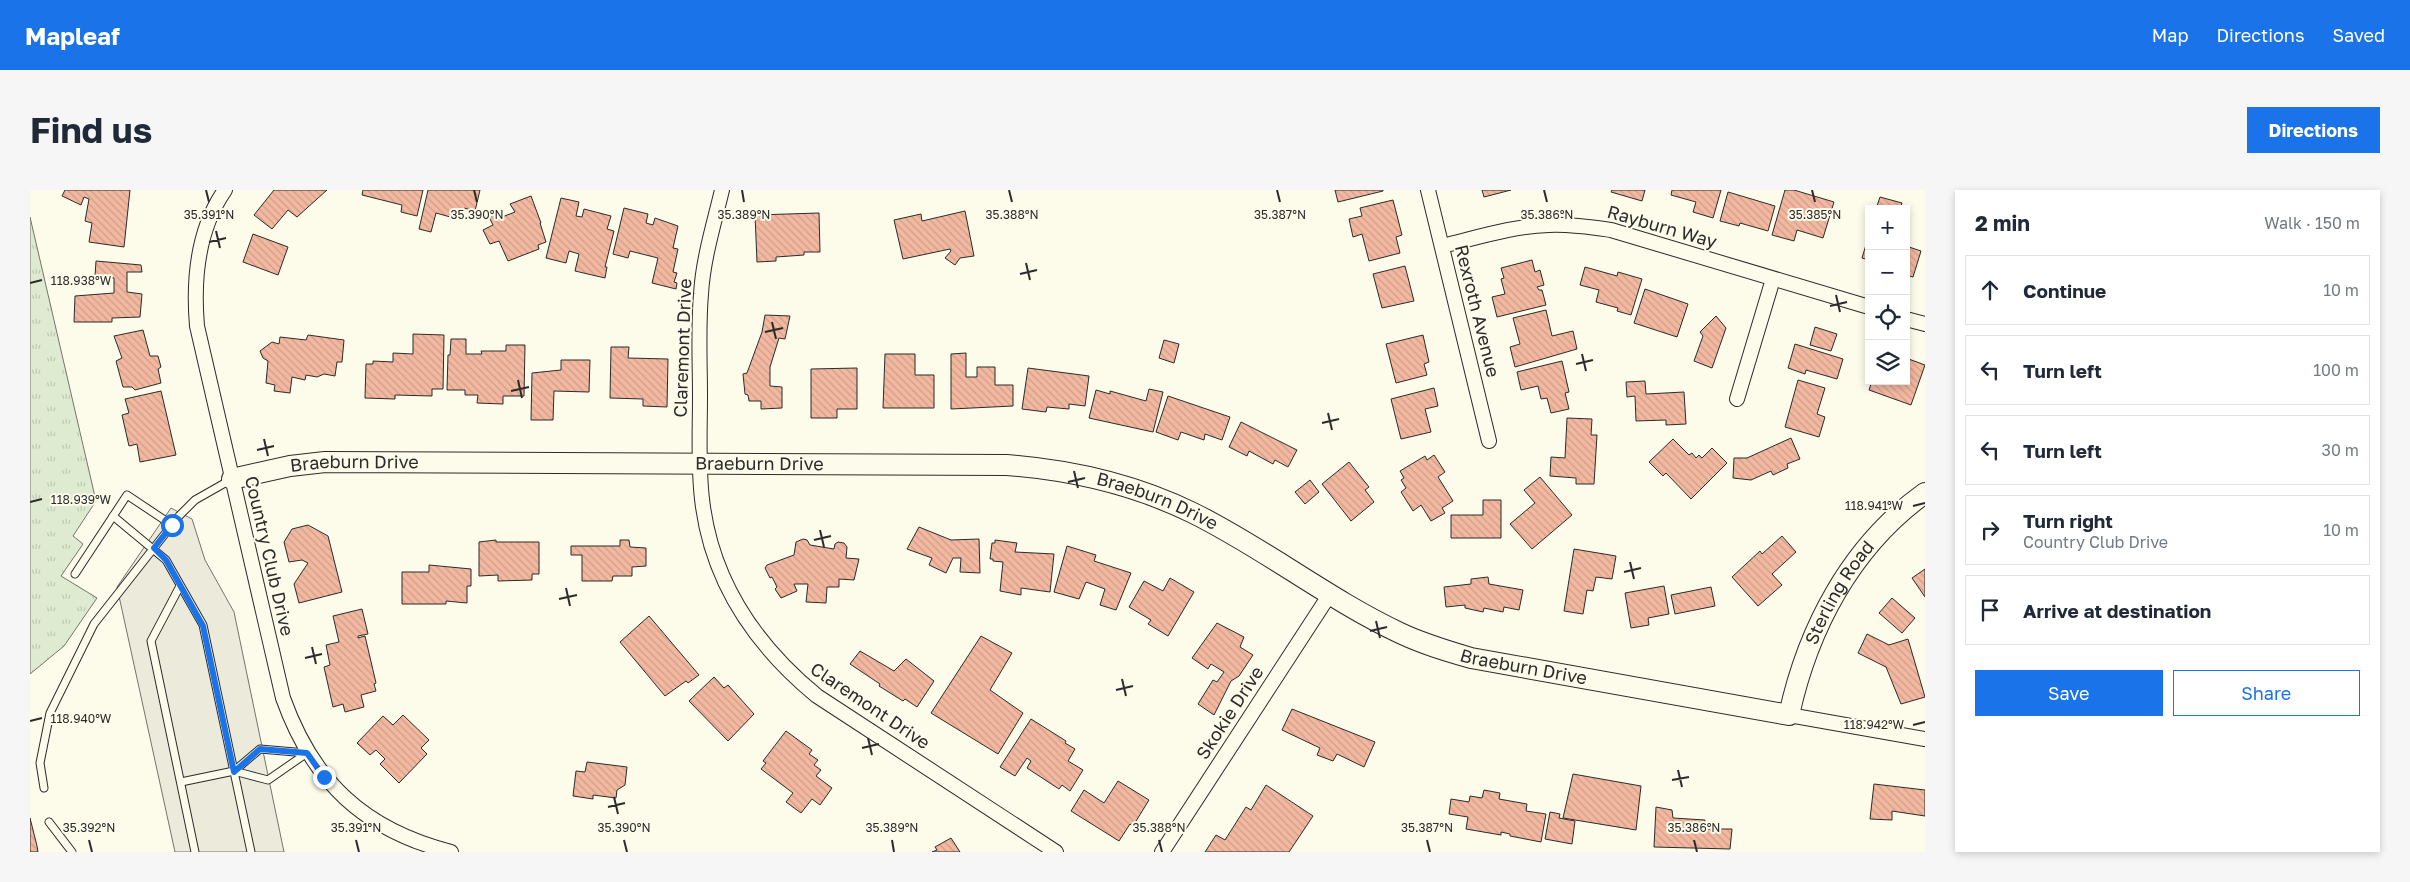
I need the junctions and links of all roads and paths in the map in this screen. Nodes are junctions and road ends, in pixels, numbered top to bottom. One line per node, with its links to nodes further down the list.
1 (225, 190): 12 (street, Country Club Drive)
2 (722, 190): 11 (street, Claremont Drive)
3 (1428, 190): 4 (street, Rexroth Avenue)
4 (1442, 246): 5 (street, Rayburn Way); 10 (street, Rexroth Avenue)
5 (1773, 278): 6 (street, Rayburn Way); 9 (street)
6 (1865, 306)
7 (1910, 319): 8 (street)
8 (1925, 324)
9 (1737, 399)
10 (1489, 441)
11 (700, 463): 12 (street, Braeburn Drive); 19 (street, Braeburn Drive); 31 (street, Claremont Drive)
12 (232, 479): 15 (lane); 22 (street, Country Club Drive)
13 (1925, 493): 20 (street, Sterling Road)
14 (113, 516): 15 (lane); 16 (lane); 17 (lane)
15 (172, 525): 16 (lane)
16 (154, 548): 18 (lane); 25 (lane)
17 (75, 574)
18 (180, 586): 23 (lane); 24 (lane)
19 (1330, 594): 20 (street, Braeburn Drive); 32 (street, Skokie Drive)
20 (1789, 715): 21 (street, Braeburn Drive)
21 (1925, 740)
22 (307, 753): 23 (lane); 23 (lane); 30 (street, Country Club Drive)
23 (234, 772): 24 (lane); 29 (lane)
24 (181, 782): 28 (lane)
25 (44, 788)
26 (50, 822): 27 (lane)
27 (72, 852)
28 (195, 852)
29 (251, 852)
30 (451, 852)
31 (1056, 852)
32 (1162, 852)

